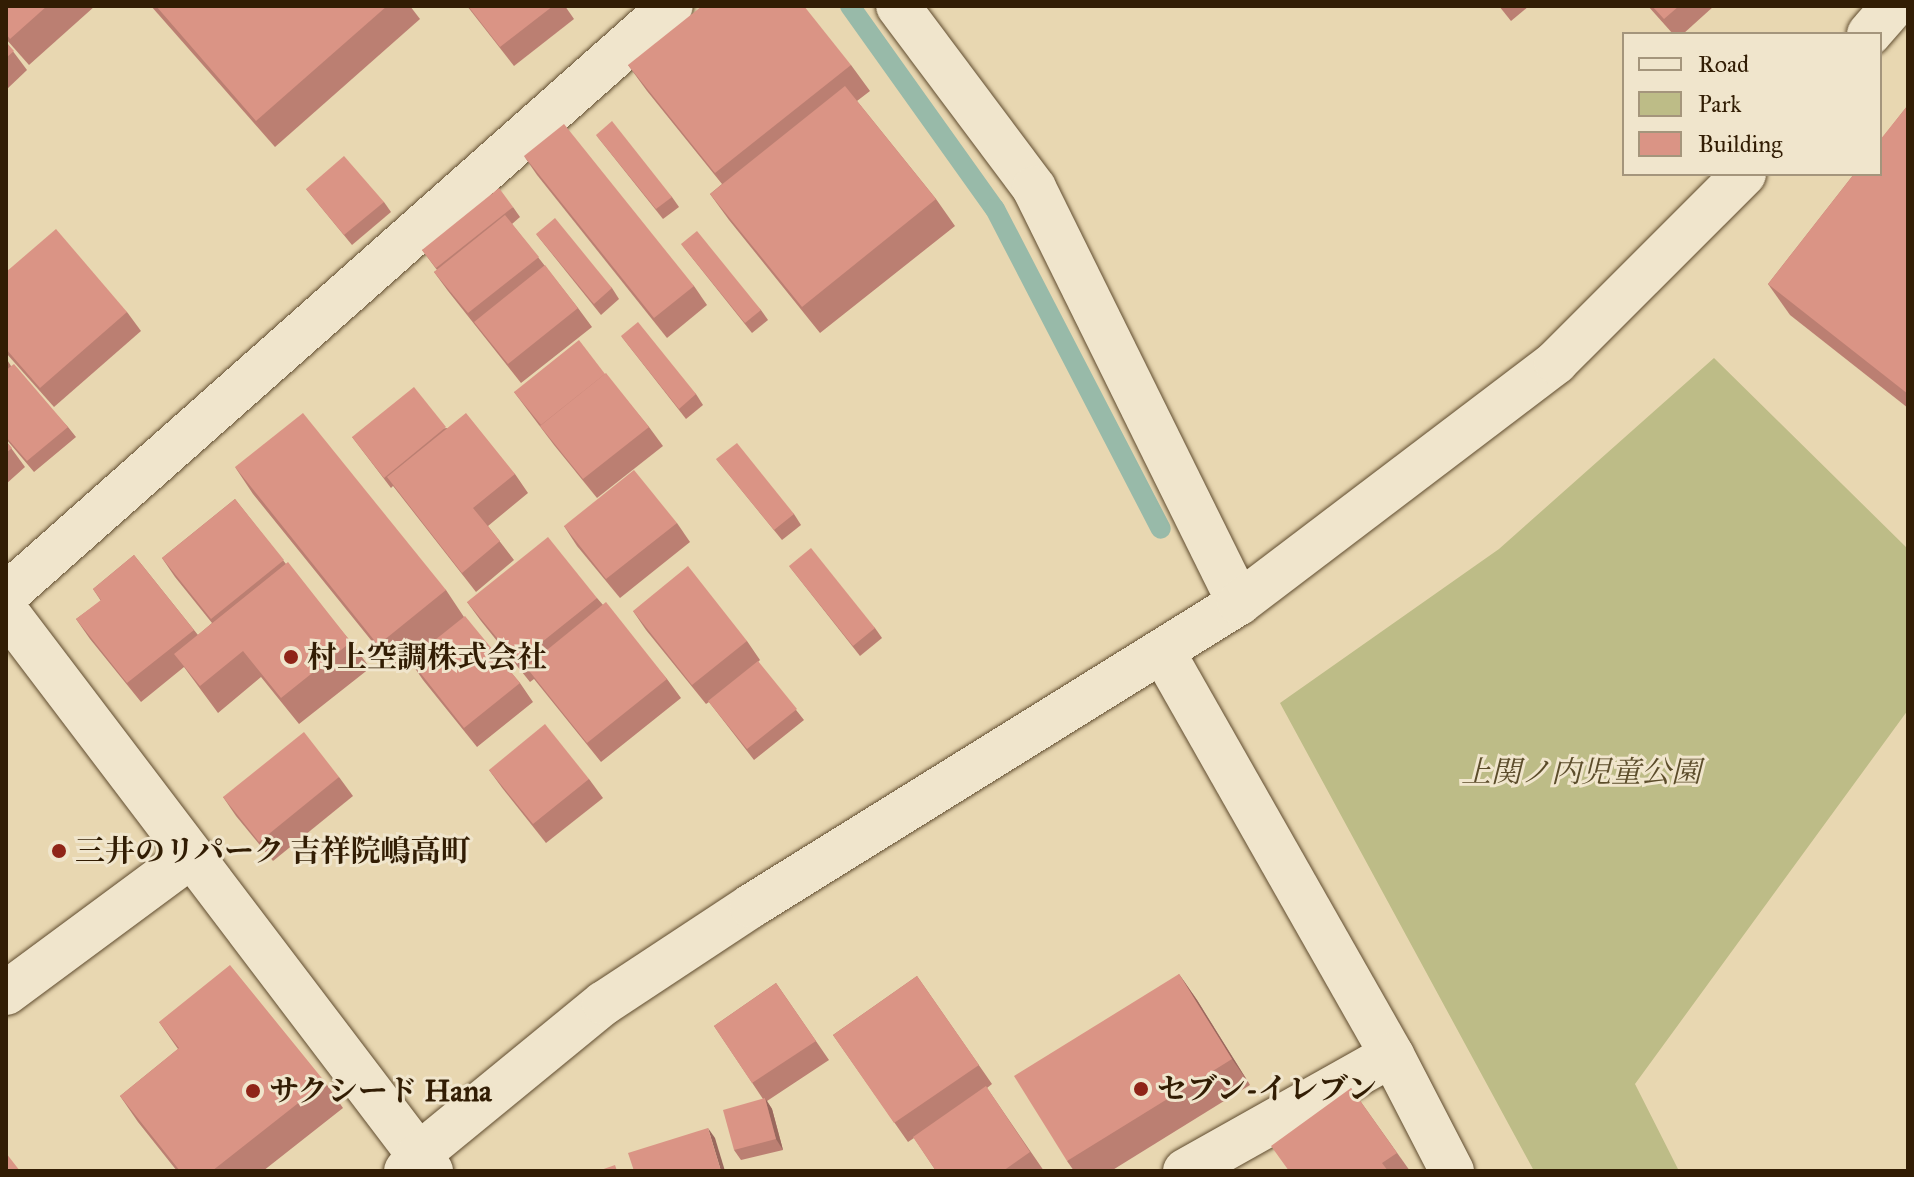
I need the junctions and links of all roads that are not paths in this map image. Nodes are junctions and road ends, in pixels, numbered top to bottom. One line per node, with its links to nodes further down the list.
1 (671, 6): 6 (street)
2 (898, 6): 7 (street)
3 (1893, 6): 4 (street)
4 (1871, 32)
5 (1742, 176): 7 (street)
6 (6, 595)
7 (1239, 603): 9 (street)
8 (6, 611): 10 (street)
9 (1163, 652): 12 (street); 13 (street)
10 (191, 856): 11 (street); 13 (street)
11 (6, 993)
12 (1392, 1055): 14 (street); 15 (street)
13 (419, 1166)
14 (1185, 1171)
15 (1452, 1171)

